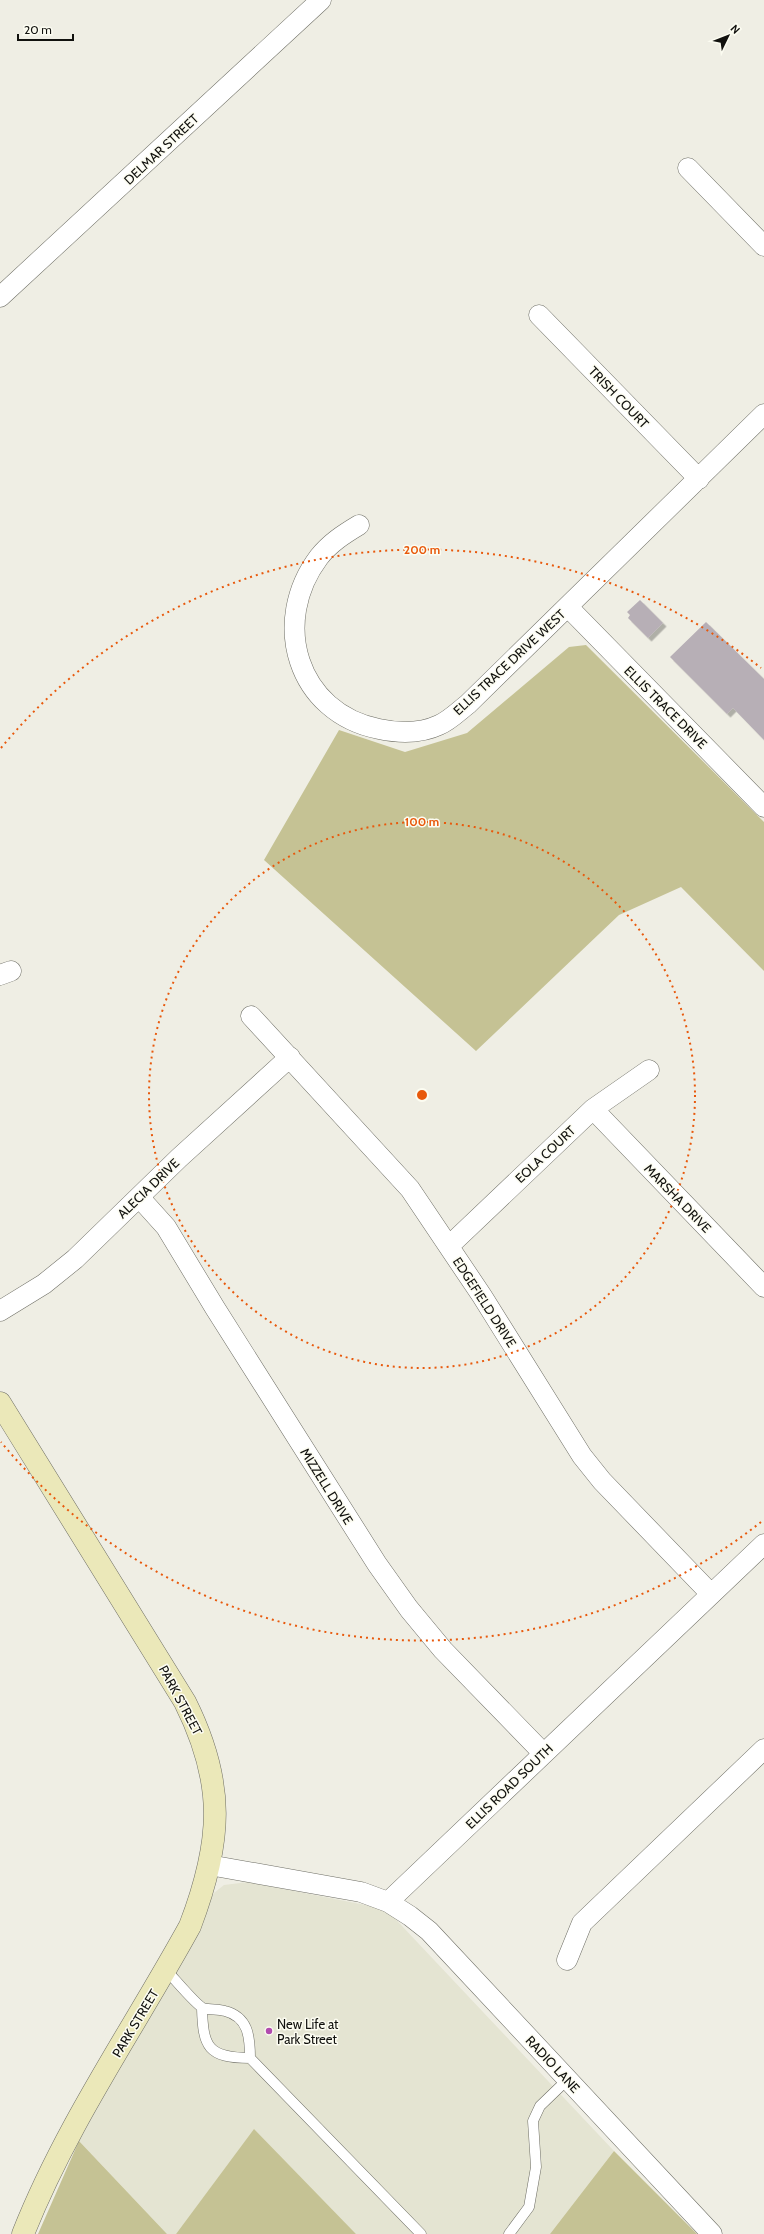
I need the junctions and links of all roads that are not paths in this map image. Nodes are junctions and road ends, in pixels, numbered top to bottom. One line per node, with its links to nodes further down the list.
1 (321, 0): 4 (street, DELMAR STREET)
2 (688, 168): 3 (street)
3 (764, 246)
4 (0, 298)
5 (539, 315): 7 (street, TRISH COURT)
6 (764, 414): 7 (street, ELLIS TRACE DRIVE WEST)
7 (699, 479): 9 (street, ELLIS TRACE DRIVE WEST)
8 (359, 525): 9 (street, ELLIS TRACE DRIVE WEST)
9 (568, 608): 10 (street, ELLIS TRACE DRIVE)
10 (764, 807)
11 (251, 1016): 12 (street, EDGEFIELD DRIVE)
12 (290, 1056): 15 (street, ALECIA DRIVE); 16 (street, EDGEFIELD DRIVE)
13 (649, 1070): 14 (street, EOLA COURT)
14 (593, 1109): 16 (street, EOLA COURT); 17 (street, MARSHA DRIVE)
15 (139, 1197): 18 (street, ALECIA DRIVE); 23 (street, MIZZELL DRIVE)
16 (448, 1246): 21 (street, EDGEFIELD DRIVE)
17 (764, 1287)
18 (0, 1311)
19 (0, 1403): 24 (street, PARK STREET)
20 (764, 1544): 21 (street, ELLIS ROAD SOUTH)
21 (711, 1594): 23 (street, ELLIS ROAD SOUTH)
22 (764, 1749): 26 (street)
23 (543, 1753): 25 (street, ELLIS ROAD SOUTH)
24 (210, 1865): 25 (street); 27 (street, PARK STREET)
25 (388, 1902): 30 (street, RADIO LANE)
26 (567, 1960)
27 (166, 1970): 28 (lane); 31 (street, PARK STREET)
28 (202, 2008): 29 (lane); 29 (lane)
29 (250, 2058): 32 (lane)
30 (567, 2080): 33 (lane); 34 (street, RADIO LANE)
31 (22, 2234)
32 (420, 2234)
33 (509, 2234)
34 (712, 2234)

